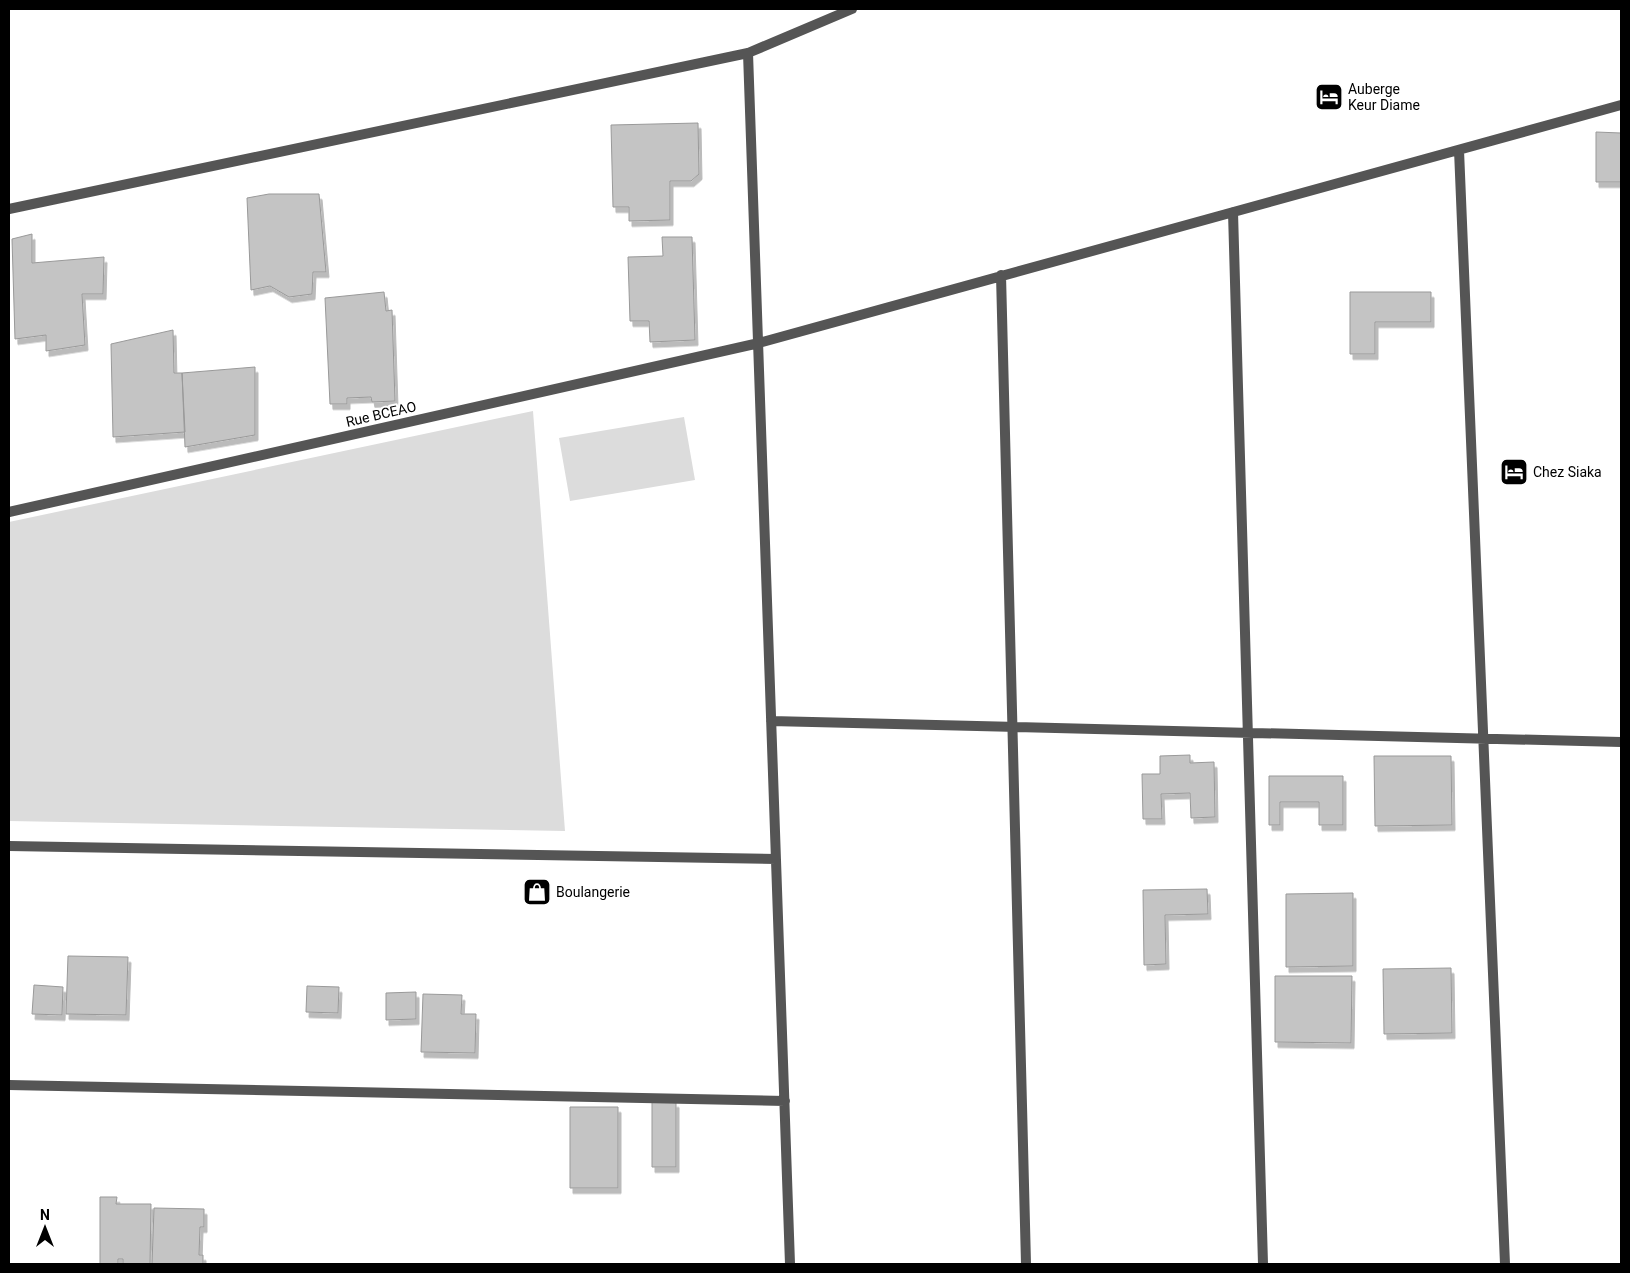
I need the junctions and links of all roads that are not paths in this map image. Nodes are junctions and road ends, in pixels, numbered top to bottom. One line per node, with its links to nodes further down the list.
1 (852, 9): 2 (street)
2 (748, 53): 5 (street); 8 (street)
3 (1621, 105): 4 (street, Rue BCEAO)
4 (1459, 150): 6 (street, Rue BCEAO); 13 (street)
5 (9, 209)
6 (1233, 212): 7 (street, Rue BCEAO); 12 (street)
7 (1001, 276): 8 (street, Rue BCEAO); 11 (street)
8 (758, 342): 9 (street, Rue BCEAO); 10 (street)
9 (9, 512)
10 (771, 721): 11 (street); 16 (street)
11 (1013, 727): 12 (street); 20 (street)
12 (1247, 733): 13 (street); 21 (street)
13 (1483, 739): 14 (street); 22 (street)
14 (1621, 742)
15 (9, 846): 16 (street)
16 (776, 859): 18 (street)
17 (9, 1085): 18 (street)
18 (784, 1101): 19 (street)
19 (790, 1264)
20 (1026, 1264)
21 (1262, 1264)
22 (1504, 1264)

